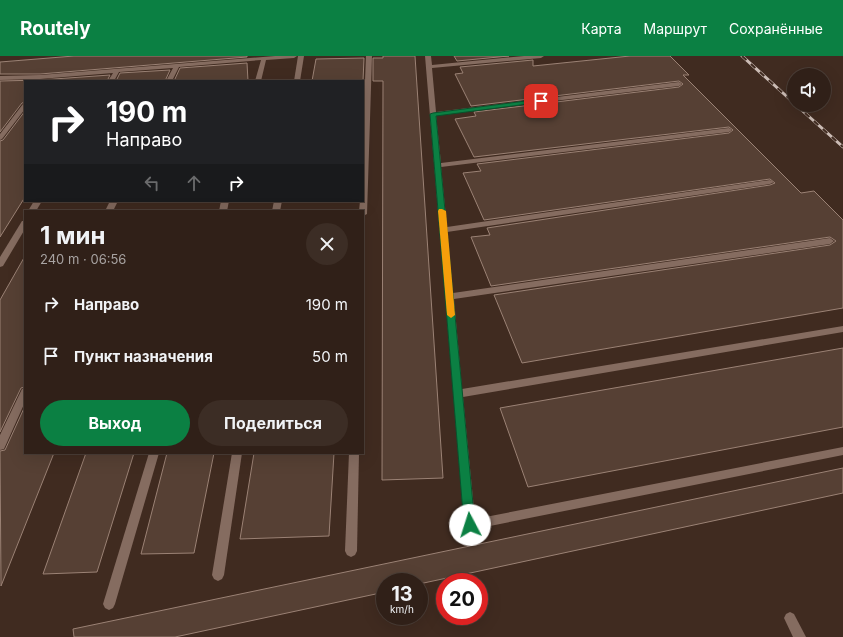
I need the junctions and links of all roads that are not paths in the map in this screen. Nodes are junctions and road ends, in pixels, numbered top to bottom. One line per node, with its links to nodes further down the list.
1 (294, 56): 7 (lane)
2 (301, 56): 17 (lane)
3 (369, 56): 25 (lane)
4 (428, 56): 10 (lane)
5 (541, 56): 10 (lane)
6 (283, 57): 7 (lane)
7 (276, 58): 8 (lane)
8 (264, 59): 9 (lane); 16 (lane)
9 (176, 66): 11 (lane); 15 (lane)
10 (429, 67): 20 (lane)
11 (117, 70): 12 (lane); 14 (lane)
12 (45, 79): 13 (lane)
13 (1, 80)
14 (112, 80)
15 (169, 80)
16 (258, 80)
17 (297, 80)
18 (680, 84): 20 (lane)
19 (24, 106): 22 (lane)
20 (433, 114): 23 (lane)
21 (729, 130): 23 (lane)
22 (0, 138)
23 (438, 165): 27 (lane)
24 (770, 182): 27 (lane)
25 (364, 188)
26 (24, 225): 29 (lane)
27 (444, 230): 30 (lane)
28 (830, 241): 30 (lane)
29 (0, 264)
30 (450, 297): 33 (lane)
31 (843, 329): 33 (lane)
32 (24, 394): 34 (lane)
33 (458, 394): 39 (lane)
34 (0, 446)
35 (843, 451): 39 (lane)
36 (154, 454): 43 (lane)
37 (237, 454): 42 (lane)
38 (354, 454): 41 (lane)
39 (465, 468): 40 (lane)
40 (466, 487)
41 (350, 551)
42 (218, 575)
43 (109, 604)
44 (790, 618): 45 (lane)
45 (800, 637)

